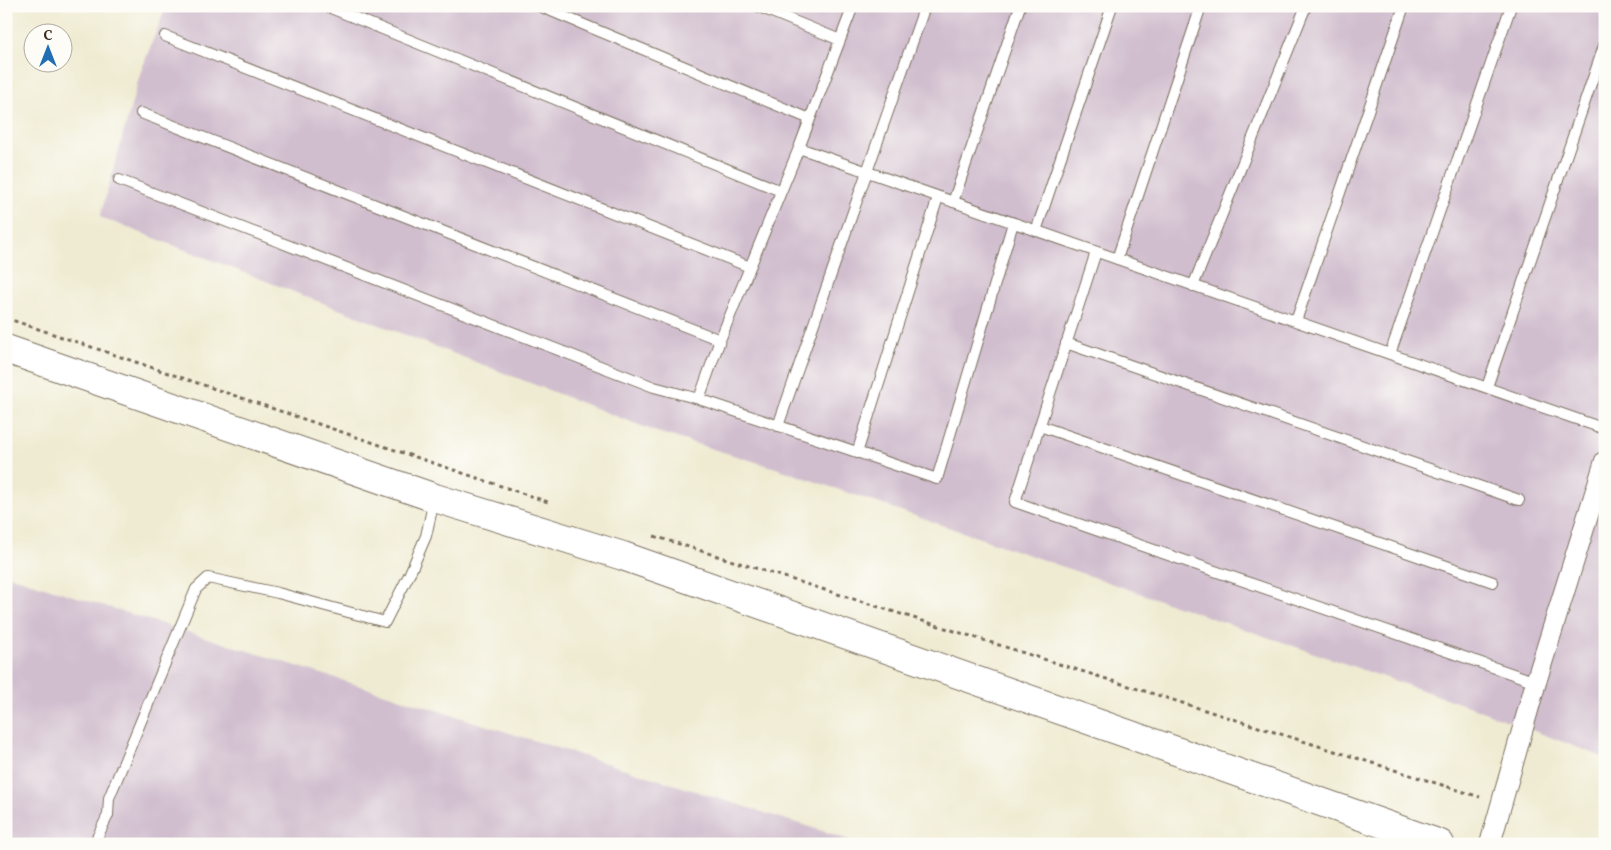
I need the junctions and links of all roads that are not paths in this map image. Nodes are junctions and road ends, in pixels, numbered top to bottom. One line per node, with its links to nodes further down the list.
1 (326, 6): 20 (lane)
2 (539, 6): 16 (lane)
3 (757, 6): 13 (lane)
4 (853, 6): 13 (lane)
5 (925, 6): 18 (lane)
6 (1020, 6): 22 (lane)
7 (1112, 6): 24 (lane)
8 (1200, 6): 26 (lane)
9 (1306, 6): 28 (lane)
10 (1404, 6): 29 (lane)
11 (1511, 6): 33 (lane)
12 (165, 36): 27 (lane)
13 (840, 40): 16 (lane)
14 (1605, 42): 34 (lane)
15 (141, 113): 30 (lane)
16 (810, 119): 17 (lane)
17 (799, 148): 18 (lane); 20 (lane)
18 (868, 172): 21 (lane); 36 (lane)
19 (119, 180): 35 (lane)
20 (781, 191): 27 (lane)
21 (938, 197): 22 (lane); 39 (lane)
22 (953, 202): 23 (lane)
23 (1013, 223): 24 (lane); 39 (lane)
24 (1036, 231): 25 (lane)
25 (1096, 252): 26 (lane); 31 (lane)
26 (1117, 259): 28 (lane)
27 (750, 267): 30 (lane)
28 (1193, 286): 29 (lane)
29 (1296, 321): 33 (lane)
30 (720, 340): 35 (lane)
31 (1066, 344): 37 (lane); 42 (lane)
32 (6, 349): 41 (main road)
33 (1390, 354): 34 (lane)
34 (1487, 387): 38 (lane)
35 (699, 399): 36 (lane)
36 (778, 426): 39 (lane)
37 (1040, 426): 43 (lane); 44 (lane)
38 (1605, 428)
39 (857, 452)
40 (1605, 461): 44 (street)
41 (435, 498): 45 (main road); 46 (lane)
42 (1519, 500)
43 (1493, 582)
44 (1536, 682): 47 (street)
45 (1437, 843)
46 (94, 844)
47 (1490, 844)

